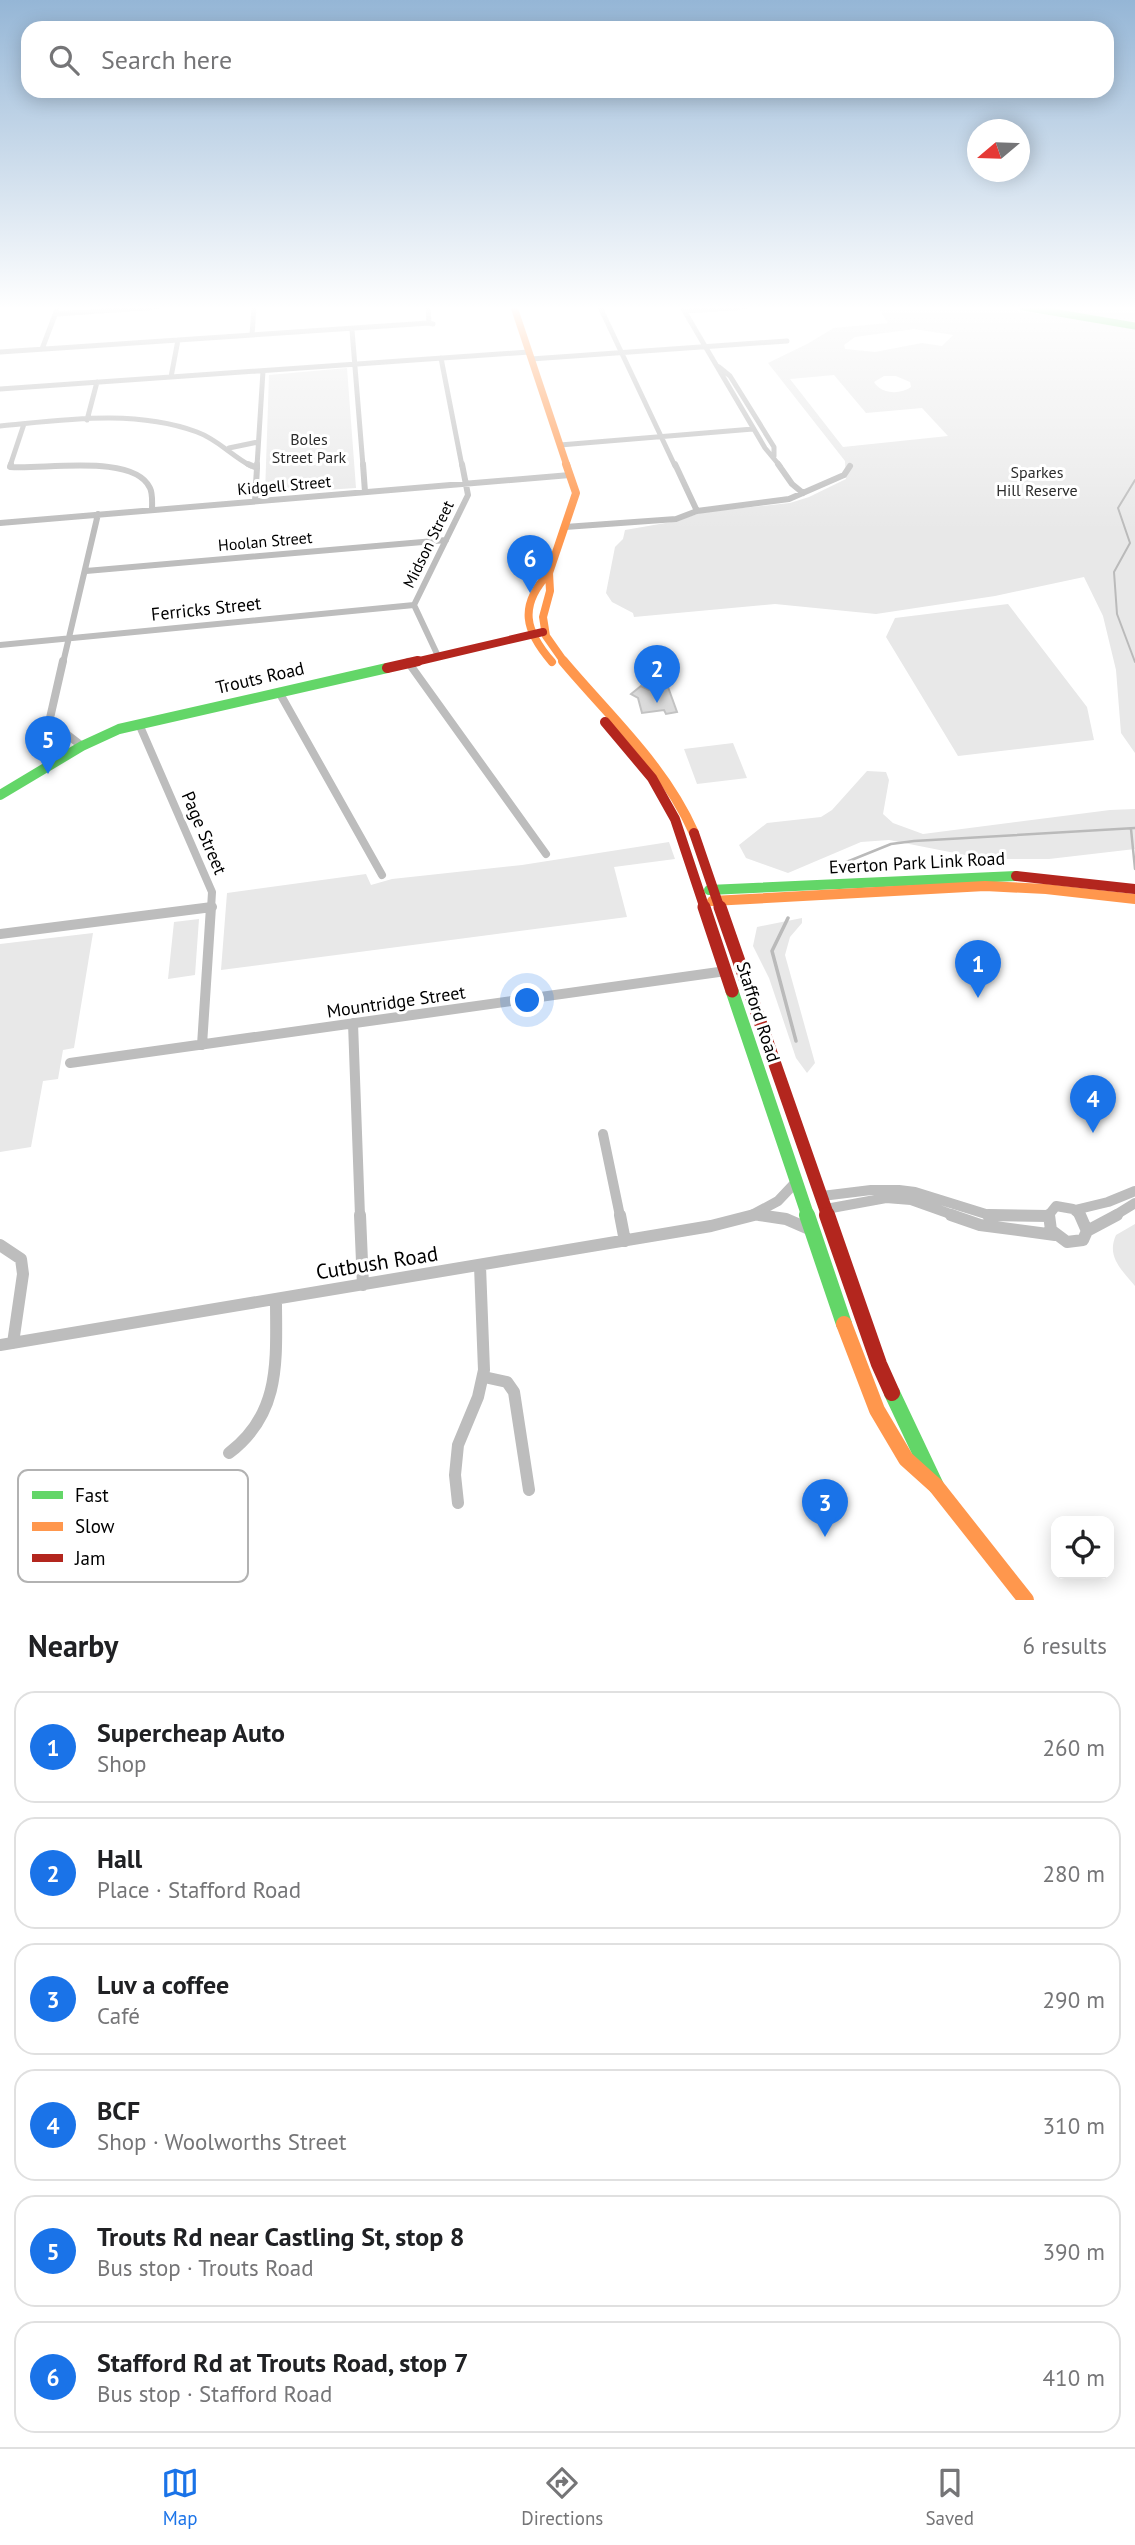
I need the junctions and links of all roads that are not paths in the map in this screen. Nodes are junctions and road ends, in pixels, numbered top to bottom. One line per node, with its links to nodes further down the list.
1 (97, 382): 2 (street); 10 (street); 11 (street)
2 (102, 382)
3 (262, 382): 16 (street)
4 (356, 382): 24 (street)
5 (446, 382): 23 (street, Midson Street)
6 (539, 382): 17 (main road)
7 (635, 382): 15 (street)
8 (724, 382): 14 (street)
9 (734, 382): 19 (street)
10 (0, 389)
11 (87, 420): 12 (street); 18 (street)
12 (24, 424): 13 (street); 27 (street)
13 (0, 426)
14 (753, 429): 15 (street); 19 (street)
15 (661, 436): 17 (street); 28 (street)
16 (258, 442): 18 (street); 21 (street)
17 (560, 445): 22 (main road)
18 (229, 449): 21 (street)
19 (774, 456): 25 (street)
20 (850, 466): 25 (street)
21 (257, 468): 26 (street)
22 (570, 475): 23 (street, Kidgell Street); 31 (main road)
23 (466, 483): 24 (street, Kidgell Street); 32 (street, Midson Street)
24 (365, 492): 26 (street, Kidgell Street)
25 (803, 494): 28 (street)
26 (255, 501): 27 (street, Kidgell Street)
27 (152, 510): 29 (street, Kidgell Street)
28 (697, 511): 31 (street)
29 (98, 514): 30 (street, Kidgell Street); 33 (street)
30 (0, 523)
31 (565, 527): 34 (main road)
32 (446, 540): 33 (street, Hoolan Street); 35 (street, Midson Street)
33 (86, 571): 38 (street)
34 (549, 573): 36 (main road); 37 (main road)
35 (414, 605): 38 (street, Ferricks Street); 40 (street, Midson Street)
36 (543, 632): 37 (main road, Trouts Road); 49 (main road, Stafford Road)
37 (530, 635): 40 (main road, Trouts Road); 50 (main road, Stafford Road)
38 (68, 638): 39 (street, Ferricks Street); 44 (street)
39 (0, 645)
40 (438, 656): 41 (main road, Trouts Road)
41 (408, 662): 42 (main road, Trouts Road); 46 (street)
42 (279, 692): 43 (main road, Trouts Road); 47 (street)
43 (139, 723): 44 (main road, Trouts Road); 52 (street, Page Street)
44 (82, 746): 45 (main road, Trouts Road)
45 (0, 795)
46 (546, 854)
47 (382, 875)
48 (1135, 889): 49 (main road, Everton Park Link Road)
49 (717, 895): 50 (main road, Everton Park Link Road); 51 (main road, Everton Park Link Road); 61 (main road, Stafford Road)
50 (701, 896): 54 (main road, Stafford Road)
51 (1135, 900)
52 (212, 907): 53 (street); 56 (street, Page Street)
53 (0, 934)
54 (726, 971): 55 (street, Mountridge Street); 59 (main road, Stafford Road)
55 (352, 1023): 56 (street, Mountridge Street); 75 (street)
56 (202, 1045): 57 (street, Mountridge Street)
57 (70, 1063)
58 (603, 1134): 72 (street)
59 (795, 1181): 62 (main road, Stafford Road); 67 (street, Cutbush Road)
60 (1135, 1191): 65 (street)
61 (822, 1196): 62 (street); 64 (main road, Stafford Road); 68 (street)
62 (802, 1200): 66 (main road, Stafford Road)
63 (1135, 1203): 70 (street)
64 (827, 1209): 66 (street); 71 (street); 81 (main road, Stafford Road)
65 (1075, 1210): 68 (street); 70 (street)
66 (806, 1213): 69 (main road, Stafford Road)
67 (759, 1214): 69 (street, Cutbush Road); 72 (street, Cutbush Road)
68 (1048, 1216): 71 (street)
69 (811, 1230): 81 (main road, Stafford Road)
70 (1087, 1231): 71 (street)
71 (1055, 1235)
72 (625, 1241): 74 (street, Cutbush Road)
73 (0, 1245): 77 (street)
74 (480, 1266): 75 (street, Cutbush Road); 79 (street)
75 (363, 1285): 76 (street, Cutbush Road)
76 (275, 1299): 77 (street, Cutbush Road); 80 (street)
77 (13, 1343): 78 (street, Cutbush Road)
78 (0, 1345)
79 (484, 1377): 82 (street); 83 (street)
80 (229, 1453)
81 (936, 1486): 84 (main road, Stafford Road)
82 (528, 1490)
83 (458, 1503)
84 (1026, 1600)

